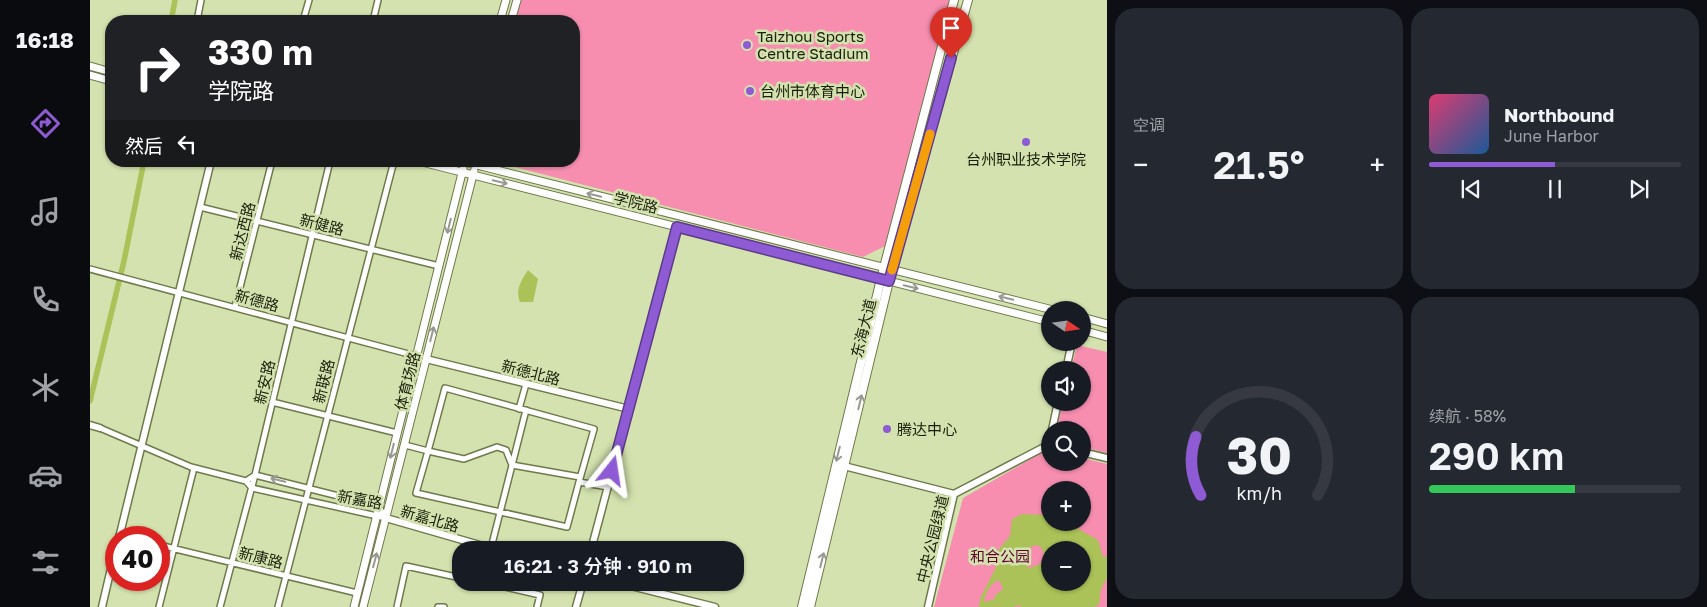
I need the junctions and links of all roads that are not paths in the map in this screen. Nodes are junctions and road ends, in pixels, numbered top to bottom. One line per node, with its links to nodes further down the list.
1 (201, 0): 8 (street)
2 (309, 0): 9 (street)
3 (378, 0): 10 (street)
4 (506, 0): 11 (main road)
5 (517, 0): 12 (main road)
6 (954, 0): 33 (main road, 东海大道)
7 (968, 0): 33 (main road, 东海大道)
8 (198, 15)
9 (305, 15)
10 (374, 15)
11 (502, 15)
12 (513, 15)
13 (90, 66): 14 (main road)
14 (105, 70)
15 (90, 75): 16 (main road)
16 (105, 79)
17 (210, 167): 27 (street)
18 (270, 167): 28 (street, 新达西路)
19 (329, 167): 30 (street, 新安路)
20 (392, 167): 31 (street, 新联路)
21 (442, 167): 25 (main road, 学院路)
22 (463, 167): 25 (main road)
23 (475, 167): 26 (main road, 体育场路)
24 (492, 167): 33 (main road, 学院路, one-way to 24)
25 (462, 172): 26 (main road, 学院路); 32 (main road, one-way to 32)
26 (474, 175): 29 (main road, 学院路, one-way to 29); 47 (main road, 体育场路, one-way to 26)
27 (200, 207): 28 (street, 新健路); 36 (street)
28 (257, 221): 30 (street, 新健路); 37 (street, 新达西路)
29 (677, 227): 35 (main road, 学院路); 51 (street)
30 (312, 235): 31 (street, 新健路); 41 (street, 新安路)
31 (370, 249): 32 (street, 新健路); 45 (street, 新联路)
32 (439, 266): 46 (main road)
33 (888, 269): 35 (main road, 东海大道); 38 (main road, 学院路, one-way to 33)
34 (90, 270): 36 (street, 新德路)
35 (885, 280): 39 (main road, 学院路, one-way to 39); 64 (main road, 东海大道, one-way to 35); 104 (main road, 东海大道, one-way to 104)
36 (179, 292): 37 (street, 新德路); 58 (street)
37 (235, 307): 41 (street, 新德路)
38 (1041, 307)
39 (1041, 320)
40 (1091, 320): 42 (main road)
41 (290, 322): 45 (street, 新德路); 49 (street, 新安路)
42 (1107, 324)
43 (1091, 333): 44 (main road)
44 (1107, 337)
45 (347, 338): 46 (street, 新德路); 53 (street, 新联路)
46 (416, 356): 56 (main road)
47 (426, 359): 48 (street, 新德北路); 57 (main road, 体育场路)
48 (526, 384): 50 (street); 51 (street, 新德北路)
49 (272, 402): 53 (street); 66 (street, 新安路)
50 (519, 408): 52 (street); 60 (street)
51 (629, 409): 69 (street)
52 (526, 410): 63 (street); 67 (street)
53 (327, 416): 56 (street); 71 (street, 新联路)
54 (90, 425): 55 (street)
55 (100, 428): 58 (street)
56 (397, 433): 74 (main road, one-way to 74)
57 (405, 445): 60 (street); 77 (main road, 体育场路)
58 (141, 446): 65 (street); 78 (street)
59 (1041, 447): 72 (street, 中央公园绿道)
60 (428, 451): 63 (street); 75 (street)
61 (1091, 454): 62 (street)
62 (1107, 458)
63 (512, 465): 67 (street); 75 (street)
64 (844, 466): 72 (street); 105 (main road, 东海大道, one-way to 64)
65 (194, 468): 68 (street); 83 (street)
66 (255, 475): 68 (street); 70 (street, 新安路); 71 (street, 新嘉路, one-way to 66)
67 (580, 479): 69 (street); 75 (street)
68 (246, 481): 70 (street)
69 (608, 487): 81 (street)
70 (252, 488): 73 (street, 新嘉路); 84 (street, 新安路)
71 (309, 488): 73 (street, 新联路); 74 (street, 新嘉路)
72 (954, 494): 106 (street, 中央公园绿道)
73 (305, 501): 76 (street, 新嘉路); 85 (street, 新联路)
74 (378, 506): 76 (main road); 77 (street, 新嘉路)
75 (499, 512): 80 (street)
76 (376, 518): 77 (street, 新嘉路); 91 (main road)
77 (386, 518): 79 (street, 新嘉北路); 97 (main road, 体育场路, one-way to 77)
78 (121, 526)
79 (466, 541)
80 (495, 541)
81 (593, 541)
82 (170, 547): 83 (street, 新康路)
83 (174, 548): 84 (street, 新康路); 93 (street)
84 (231, 562): 85 (street, 新康路); 94 (street, 新安路)
85 (286, 576): 91 (street, 新康路); 95 (street, 新联路)
86 (452, 576): 98 (street)
87 (106, 591): 92 (street)
88 (523, 591): 101 (street)
89 (580, 591): 102 (street)
90 (651, 591): 103 (street)
91 (357, 593): 96 (main road)
92 (102, 607)
93 (159, 607)
94 (220, 607)
95 (278, 607)
96 (354, 607)
97 (363, 607)
98 (397, 607)
99 (438, 607): 100 (street)
100 (444, 607)
101 (537, 607)
102 (576, 607)
103 (715, 607)
104 (802, 607)
105 (810, 607)
106 (928, 607)

